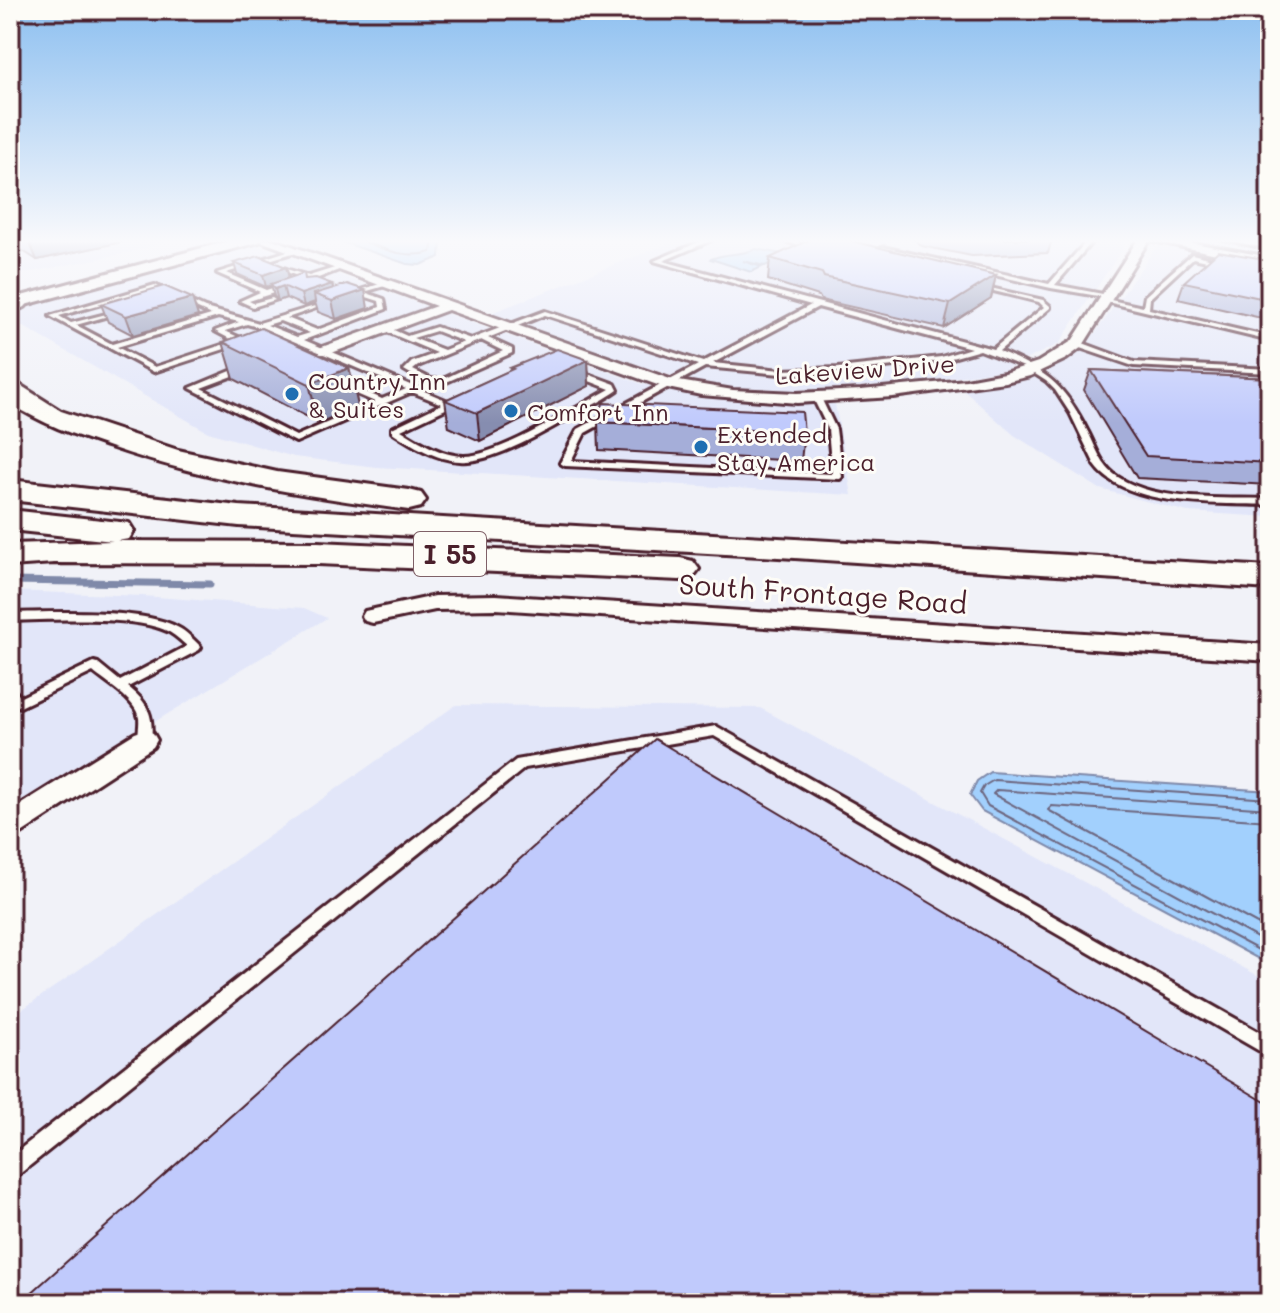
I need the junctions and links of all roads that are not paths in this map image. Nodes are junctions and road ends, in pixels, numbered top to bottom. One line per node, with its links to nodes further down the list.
1 (108, 300): 20 (lane)
2 (185, 300): 17 (lane)
3 (244, 300): 4 (lane)
4 (271, 300)
5 (332, 300): 18 (lane)
6 (382, 300): 24 (lane)
7 (431, 300): 14 (street, Lakeview Drive)
8 (804, 300): 13 (lane)
9 (1038, 300): 34 (lane)
10 (1106, 300): 30 (street, Lakeview Drive)
11 (1112, 300): 16 (lane)
12 (1147, 300): 16 (lane)
13 (818, 304): 32 (lane); 36 (lane)
14 (447, 306): 22 (street, Lakeview Drive); 23 (street)
15 (129, 308): 20 (lane)
16 (1146, 310): 27 (lane)
17 (217, 315): 19 (lane); 31 (lane)
18 (280, 318): 21 (lane); 24 (lane)
19 (247, 322): 21 (lane); 31 (lane)
20 (70, 325): 31 (lane)
21 (260, 325): 29 (lane)
22 (508, 328): 26 (lane); 36 (lane); 42 (street, Lakeview Drive)
23 (384, 329): 25 (lane); 33 (street)
24 (317, 333): 29 (lane)
25 (406, 338): 28 (lane); 35 (lane)
26 (482, 338): 28 (lane); 35 (lane)
27 (1270, 339)
28 (471, 342): 35 (lane)
29 (298, 344): 33 (lane)
30 (1077, 344): 39 (street, Lakeview Drive); 40 (lane)
31 (111, 347)
32 (980, 348): 34 (lane); 36 (lane)
33 (324, 351): 43 (lane)
34 (994, 352): 39 (lane)
35 (444, 353)
36 (704, 365): 42 (lane)
37 (251, 367): 47 (lane)
38 (557, 367): 48 (lane)
39 (1036, 369): 46 (street, Lakeview Drive); 50 (lane)
40 (1270, 371)
41 (330, 379): 47 (lane)
42 (669, 384): 46 (street, Lakeview Drive); 46 (lane)
43 (412, 389): 47 (lane); 48 (lane)
44 (10, 391): 52 (highway)
45 (462, 398): 48 (lane)
46 (818, 400)
47 (382, 402)
48 (448, 404)
49 (10, 490): 52 (highway, I 55)
50 (1270, 502)
51 (10, 520): 54 (highway, I 55)
52 (795, 547): 55 (highway, I 55)
53 (10, 555): 54 (highway)
54 (890, 578): 56 (highway, I 55)
55 (1270, 578)
56 (1270, 604)
57 (373, 616): 59 (street, South Frontage Road)
58 (10, 617): 60 (lane)
59 (1270, 653)
60 (119, 687): 61 (lane); 62 (lane)
61 (10, 693)
62 (144, 740): 63 (street)
63 (10, 826)
64 (1270, 1048): 65 (lane)
65 (10, 1169)

